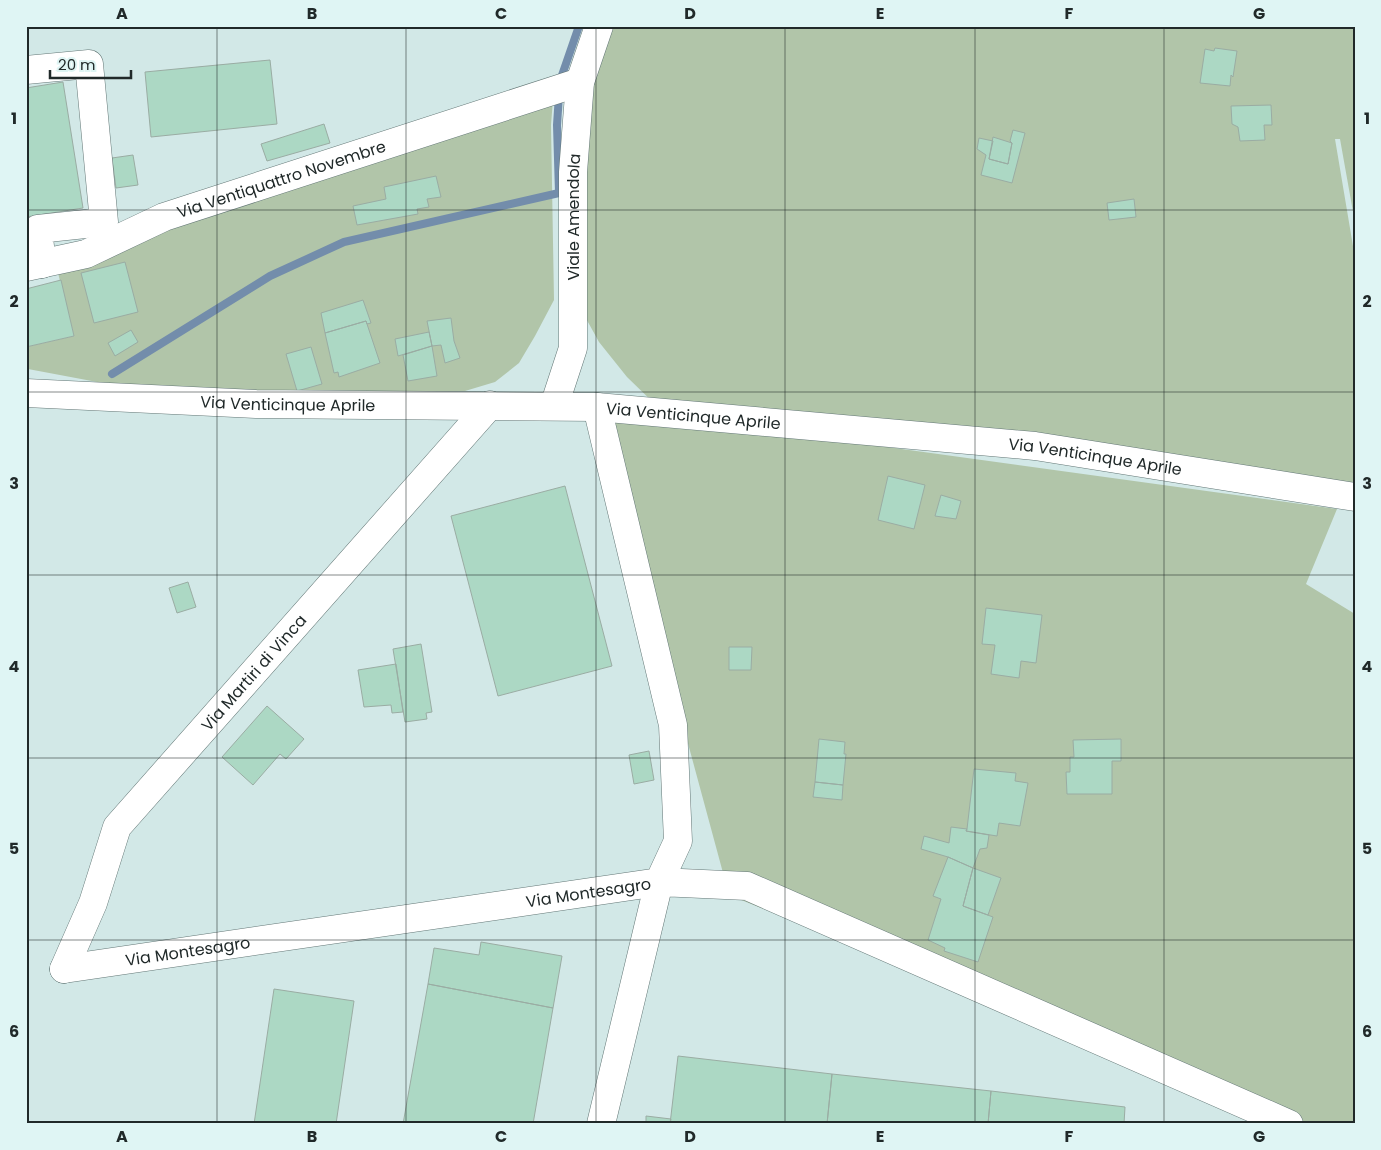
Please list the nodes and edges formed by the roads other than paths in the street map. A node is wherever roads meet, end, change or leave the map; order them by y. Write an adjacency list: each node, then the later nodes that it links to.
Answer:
1 (599, 26): 3 (street, Viale Amendola)
2 (26, 70): 4 (street)
3 (574, 84): 4 (street, Via Ventiquattro Novembre); 7 (street, Viale Amendola)
4 (34, 265)
5 (26, 393): 6 (street, Via Venticinque Aprile)
6 (490, 405): 7 (street, Via Venticinque Aprile); 11 (street, Via Martiri di Vinca)
7 (554, 406): 8 (street, Via Venticinque Aprile)
8 (597, 407): 9 (street, Via Venticinque Aprile); 10 (street, Via Montesagro)
9 (1355, 496)
10 (659, 882): 11 (street, Via Montesagro); 12 (street); 13 (street)
11 (64, 969)
12 (601, 1124)
13 (1289, 1124)

